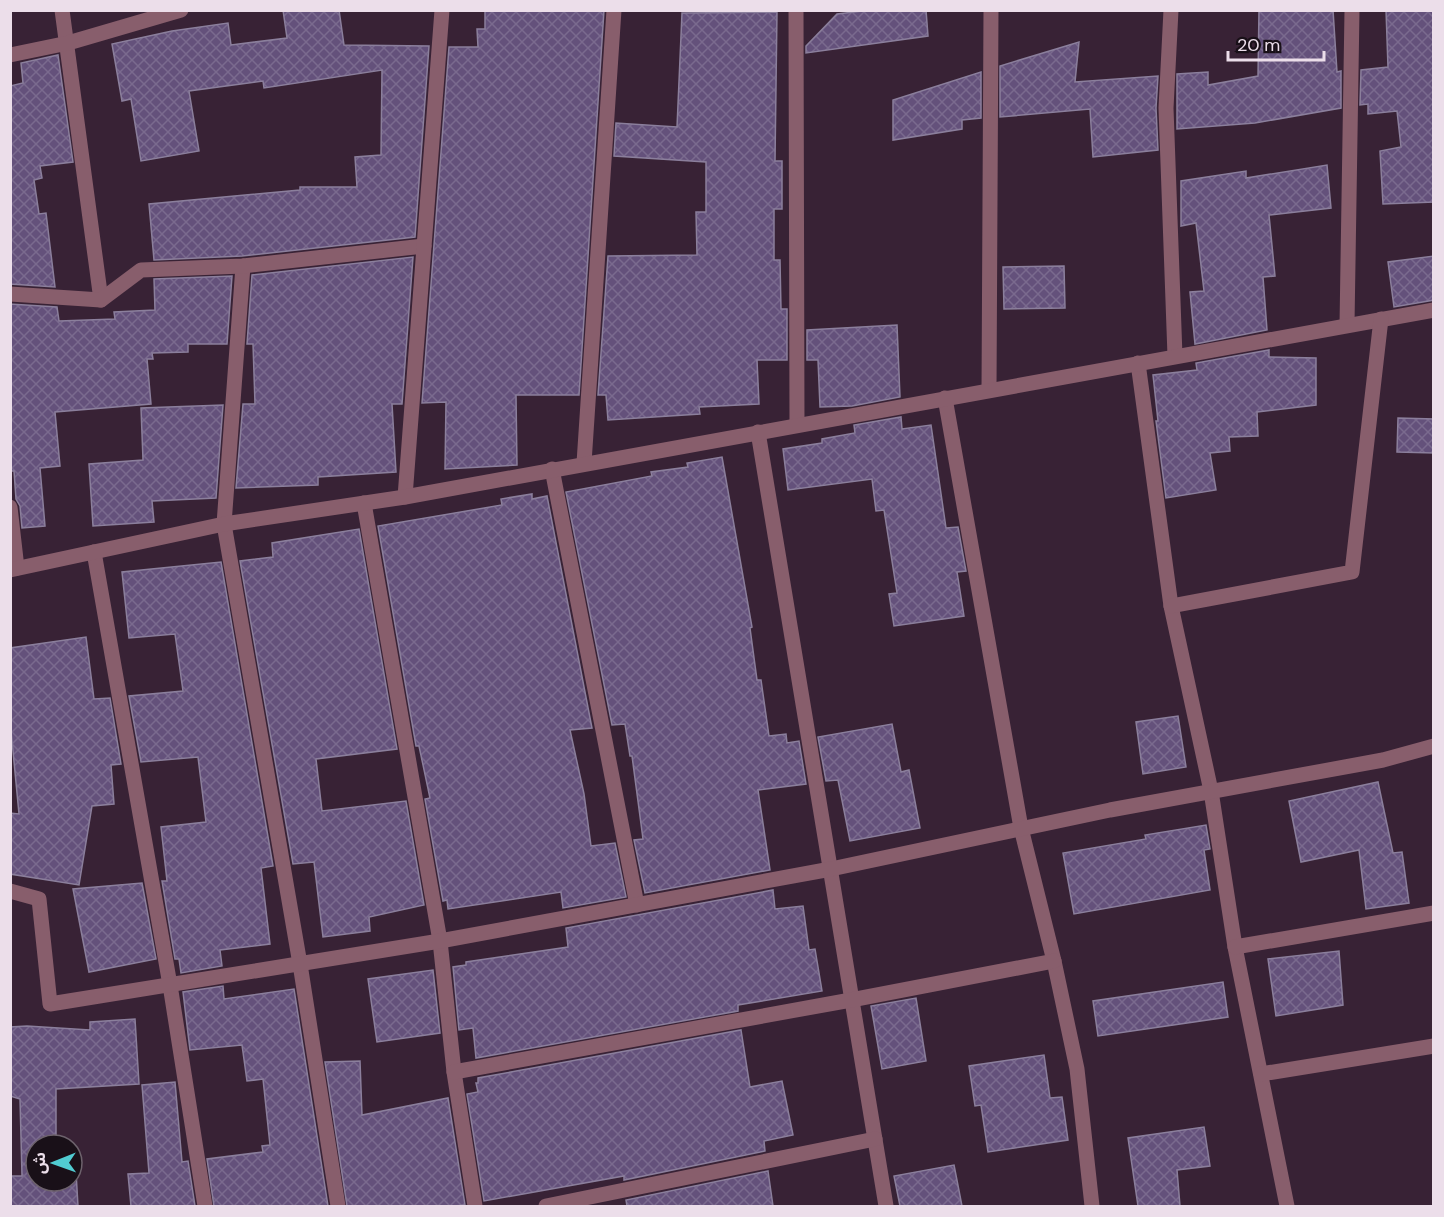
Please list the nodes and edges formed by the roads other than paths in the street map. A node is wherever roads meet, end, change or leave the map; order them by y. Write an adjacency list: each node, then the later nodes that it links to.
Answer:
1 (62, 10): 9 (street)
2 (181, 10): 9 (street)
3 (442, 10): 11 (street)
4 (614, 10): 24 (street)
5 (796, 10): 22 (street)
6 (991, 10): 20 (street)
7 (1172, 10): 18 (street)
8 (1352, 10): 17 (street)
9 (68, 43): 10 (street); 14 (street)
10 (10, 55)
11 (424, 246): 12 (street); 26 (street)
12 (243, 266): 14 (street); 29 (street)
13 (10, 294): 14 (street)
14 (101, 300)
15 (1434, 310): 16 (street)
16 (1381, 319): 17 (street); 32 (street)
17 (1347, 325): 18 (street)
18 (1175, 356): 19 (street)
19 (1138, 363): 20 (street); 32 (street)
20 (989, 390): 21 (street)
21 (945, 398): 22 (street); 35 (street)
22 (797, 424): 23 (street)
23 (759, 432): 24 (street); 36 (street)
24 (585, 463): 25 (street)
25 (552, 469): 26 (street); 38 (street)
26 (405, 497): 27 (street)
27 (364, 503): 29 (street); 40 (street)
28 (10, 507): 31 (street)
29 (224, 524): 30 (street); 43 (street)
30 (94, 552): 31 (street); 44 (street)
31 (14, 569)
32 (1171, 606): 34 (street)
33 (1434, 746): 34 (street)
34 (1211, 791): 35 (street); 41 (street)
35 (1021, 828): 36 (street); 42 (street)
36 (831, 869): 38 (street); 45 (street)
37 (10, 891): 44 (street)
38 (637, 904): 40 (street)
39 (1434, 913): 41 (street)
40 (440, 940): 43 (street); 47 (street)
41 (1235, 947): 48 (street)
42 (1054, 961): 45 (street); 55 (street)
43 (300, 964): 44 (street); 51 (street)
44 (170, 985): 50 (street)
45 (851, 1000): 47 (street); 49 (street)
46 (1434, 1046): 48 (street)
47 (454, 1072): 52 (street)
48 (1261, 1074): 56 (street)
49 (875, 1139): 53 (street); 54 (street)
50 (205, 1206)
51 (338, 1206)
52 (475, 1206)
53 (546, 1206)
54 (886, 1206)
55 (1092, 1206)
56 (1287, 1206)

